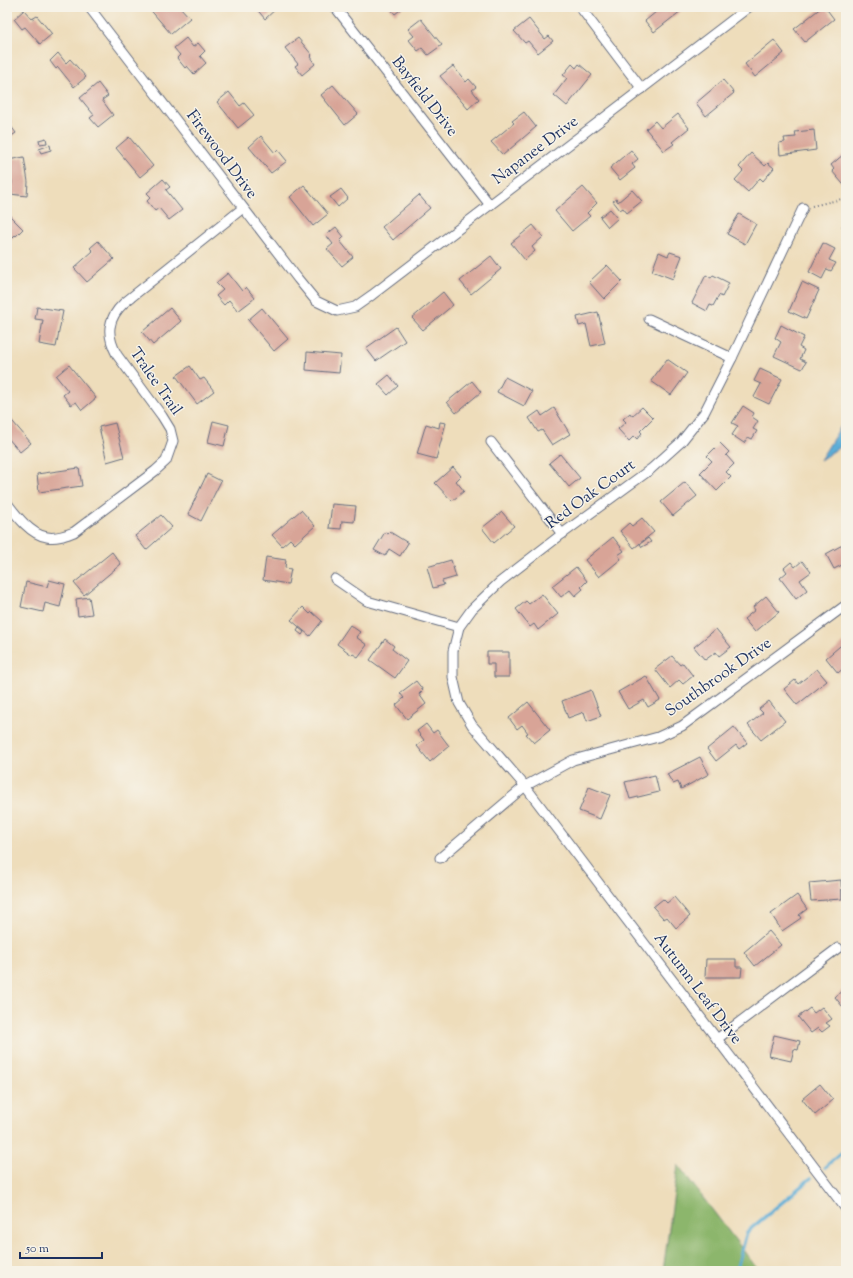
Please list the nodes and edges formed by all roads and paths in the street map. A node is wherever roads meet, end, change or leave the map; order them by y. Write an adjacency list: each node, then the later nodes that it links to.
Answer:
1 (88, 7): 8 (street, Firewood Drive)
2 (335, 7): 7 (street, Bayfield Drive)
3 (580, 7): 5 (street)
4 (749, 7): 5 (street, Napanee Drive)
5 (642, 89): 7 (street, Napanee Drive)
6 (846, 198): 9 (path)
7 (490, 205): 10 (street, Napanee Drive)
8 (243, 208): 10 (street, Firewood Drive); 14 (street, Tralee Trail)
9 (803, 208): 12 (street, Red Oak Court)
10 (337, 311)
11 (649, 319): 12 (street)
12 (732, 358): 15 (street, Red Oak Court)
13 (491, 442): 15 (street)
14 (7, 503)
15 (562, 534): 18 (street, Red Oak Court)
16 (335, 579): 18 (street)
17 (846, 605): 19 (street, Southbrook Drive)
18 (459, 627): 19 (street, Red Oak Court)
19 (525, 786): 20 (street, Southbrook Drive); 22 (street, Autumn Leaf Drive)
20 (440, 858)
21 (838, 948): 22 (street)
22 (717, 1039): 23 (street, Autumn Leaf Drive)
23 (846, 1209)

